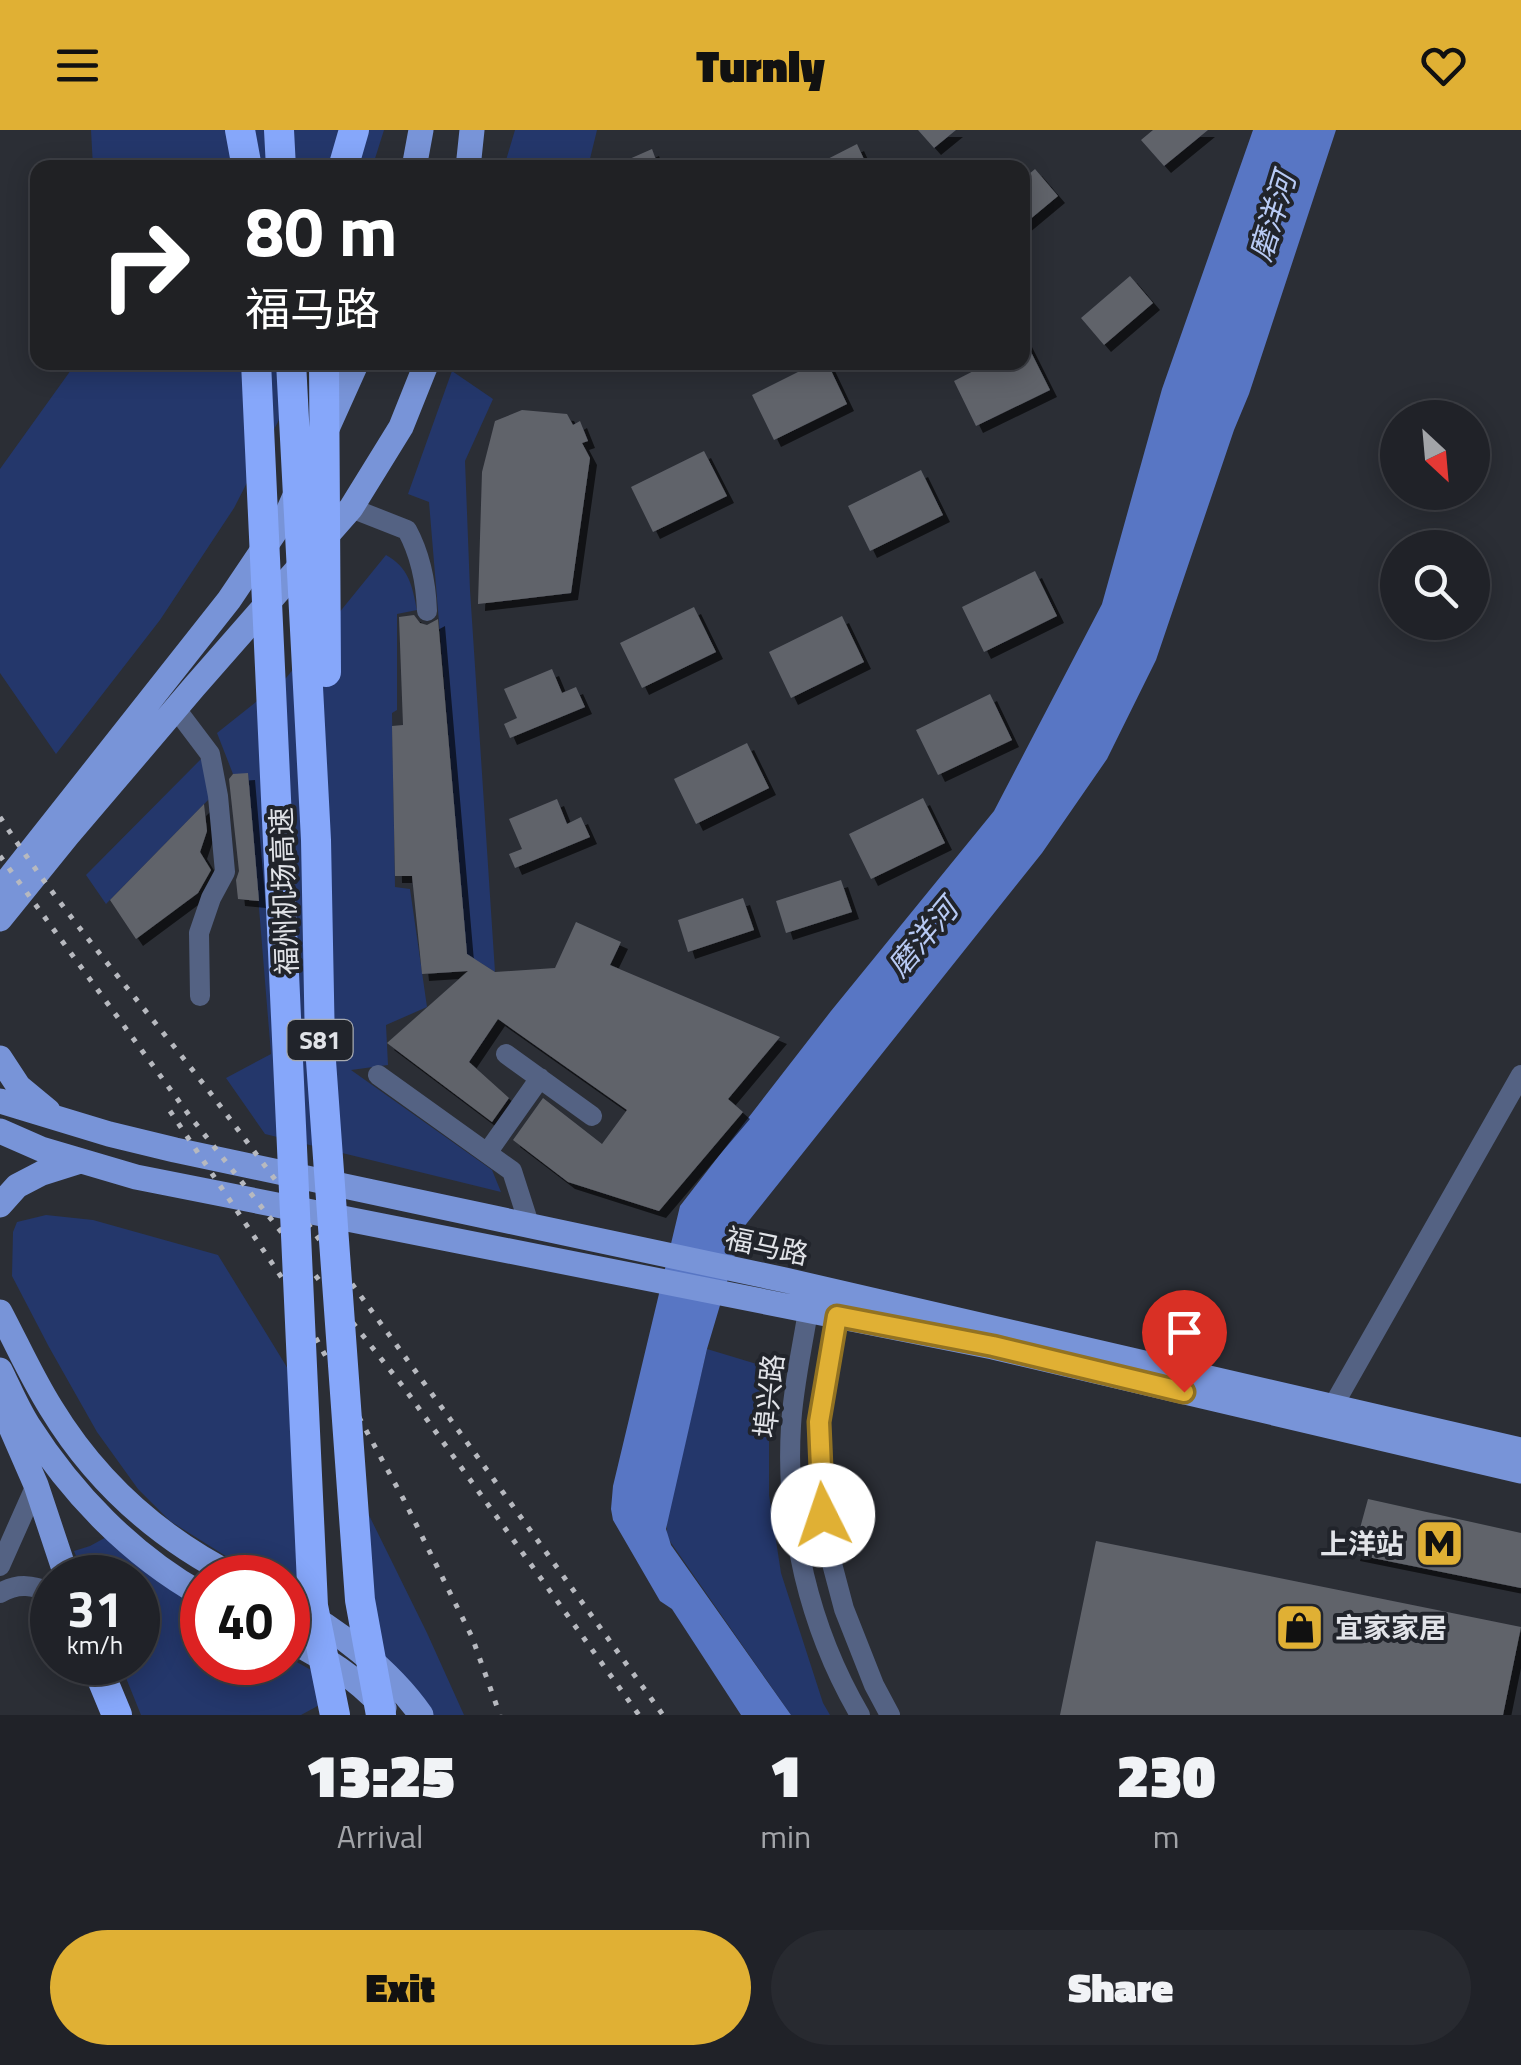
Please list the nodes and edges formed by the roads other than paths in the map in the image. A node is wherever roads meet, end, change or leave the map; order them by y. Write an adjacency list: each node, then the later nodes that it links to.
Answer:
1 (243, 130): 6 (highway)
2 (279, 130): 7 (highway)
3 (354, 130): 8 (highway)
4 (421, 130): 9 (main road)
5 (472, 130): 10 (main road)
6 (246, 160)
7 (280, 160)
8 (345, 160)
9 (415, 160)
10 (469, 160)
11 (256, 370): 57 (highway, 福州机场高速 / S81, bridge)
12 (291, 370): 19 (highway, 福州机场高速 / S81, bridge)
13 (324, 370): 19 (highway, bridge)
14 (353, 370): 20 (main road)
15 (424, 370): 16 (main road)
16 (351, 508): 17 (street); 18 (main road)
17 (427, 611)
18 (176, 709): 21 (main road); 22 (street)
19 (316, 840): 58 (highway, 福州机场高速 / S81, bridge)
20 (0, 890)
21 (0, 919)
22 (200, 996)
23 (506, 1054): 27 (street)
24 (0, 1058): 30 (main road)
25 (378, 1075): 32 (street)
26 (1521, 1075): 41 (street)
27 (540, 1078): 29 (street); 32 (street)
28 (0, 1101): 30 (main road, 福马路)
29 (592, 1116)
30 (60, 1120): 35 (main road, 福马路)
31 (0, 1131): 33 (main road, 福马路)
32 (487, 1153): 35 (street)
33 (80, 1160): 34 (main road); 36 (main road, 福马路)
34 (0, 1205)
35 (530, 1227): 41 (main road, 福马路)
36 (808, 1311): 38 (main road, 福马路); 61 (street, 埠兴路)
37 (0, 1312): 46 (main road)
38 (837, 1316): 43 (main road, 福马路); 62 (street, 埠兴路)
39 (0, 1370): 48 (main road)
40 (0, 1402): 44 (main road)
41 (1332, 1406): 42 (main road, 福马路)
42 (1521, 1450)
43 (1521, 1471)
44 (36, 1485): 45 (main road); 47 (street)
45 (59, 1555)
46 (197, 1555)
47 (0, 1566)
48 (180, 1581)
49 (30, 1585): 50 (street)
50 (0, 1592)
51 (310, 1617): 60 (main road)
52 (310, 1652): 59 (main road)
53 (101, 1685): 55 (main road)
54 (104, 1685): 56 (highway)
55 (109, 1715)
56 (118, 1715)
57 (336, 1715)
58 (380, 1715)
59 (391, 1715)
60 (422, 1715)
61 (860, 1715)
62 (890, 1715)

